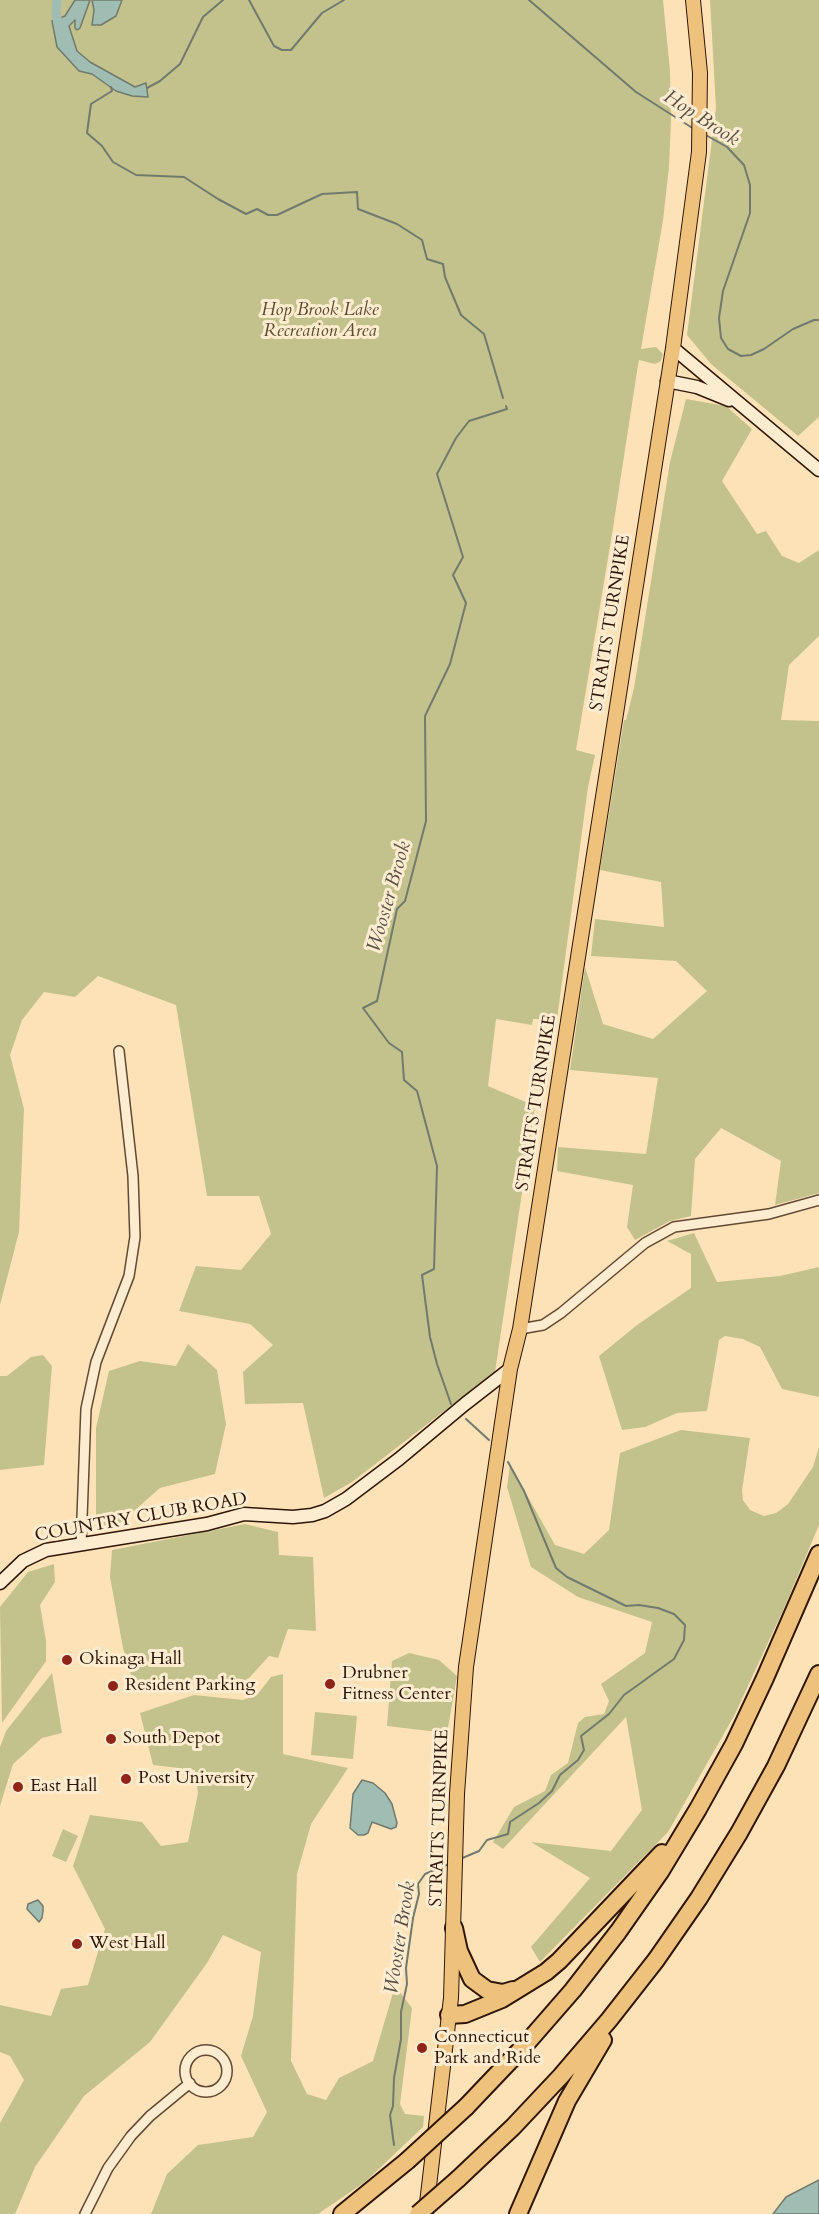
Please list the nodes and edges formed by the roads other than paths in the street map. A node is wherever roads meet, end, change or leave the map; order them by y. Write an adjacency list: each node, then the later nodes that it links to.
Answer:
1 (693, 0): 2 (main road, STRAITS TURNPIKE)
2 (673, 348): 3 (main road, STRAITS TURNPIKE); 4 (street)
3 (668, 381): 4 (street); 8 (main road, STRAITS TURNPIKE)
4 (738, 404): 5 (street)
5 (819, 470)
6 (119, 1052): 10 (street)
7 (819, 1200): 8 (street)
8 (520, 1329): 9 (main road, STRAITS TURNPIKE)
9 (510, 1369): 10 (street, COUNTRY CLUB ROAD); 15 (main road, STRAITS TURNPIKE)
10 (81, 1545): 12 (street, COUNTRY CLUB ROAD)
11 (819, 1554): 14 (highway)
12 (0, 1583)
13 (819, 1674): 16 (highway)
14 (717, 1777): 17 (highway); 21 (highway, bridge)
15 (454, 1928): 17 (highway); 18 (main road, STRAITS TURNPIKE)
16 (678, 1929): 22 (highway, bridge); 24 (highway)
17 (533, 1982): 18 (highway)
18 (449, 2015): 23 (main road, STRAITS TURNPIKE)
19 (190, 2083): 19 (street); 20 (street)
20 (85, 2214)
21 (342, 2214)
22 (418, 2214)
23 (425, 2214)
24 (518, 2214)

